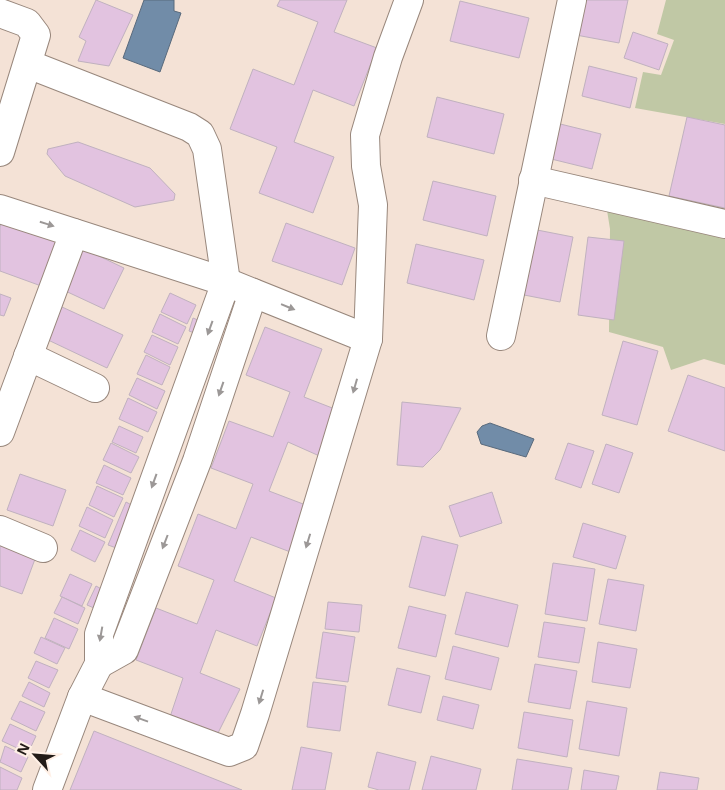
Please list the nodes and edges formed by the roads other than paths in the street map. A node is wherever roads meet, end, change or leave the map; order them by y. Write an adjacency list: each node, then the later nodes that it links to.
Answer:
1 (408, 0): 13 (street)
2 (572, 0): 6 (street)
3 (0, 13): 4 (street)
4 (28, 64): 5 (street); 10 (street)
5 (0, 152)
6 (534, 180): 8 (street); 12 (street)
7 (0, 210): 9 (street, one-way to 9)
8 (725, 224)
9 (74, 232): 10 (street); 14 (street)
10 (226, 282): 11 (street); 19 (street, one-way to 19)
11 (253, 293): 13 (street, one-way to 13); 19 (street, one-way to 19)
12 (501, 336)
13 (368, 339): 20 (street, one-way to 20)
14 (28, 356): 15 (street); 16 (street)
15 (96, 388)
16 (0, 432)
17 (0, 530): 18 (street)
18 (44, 548)
19 (99, 664): 20 (street)
20 (82, 696): 21 (street)
21 (46, 790)

